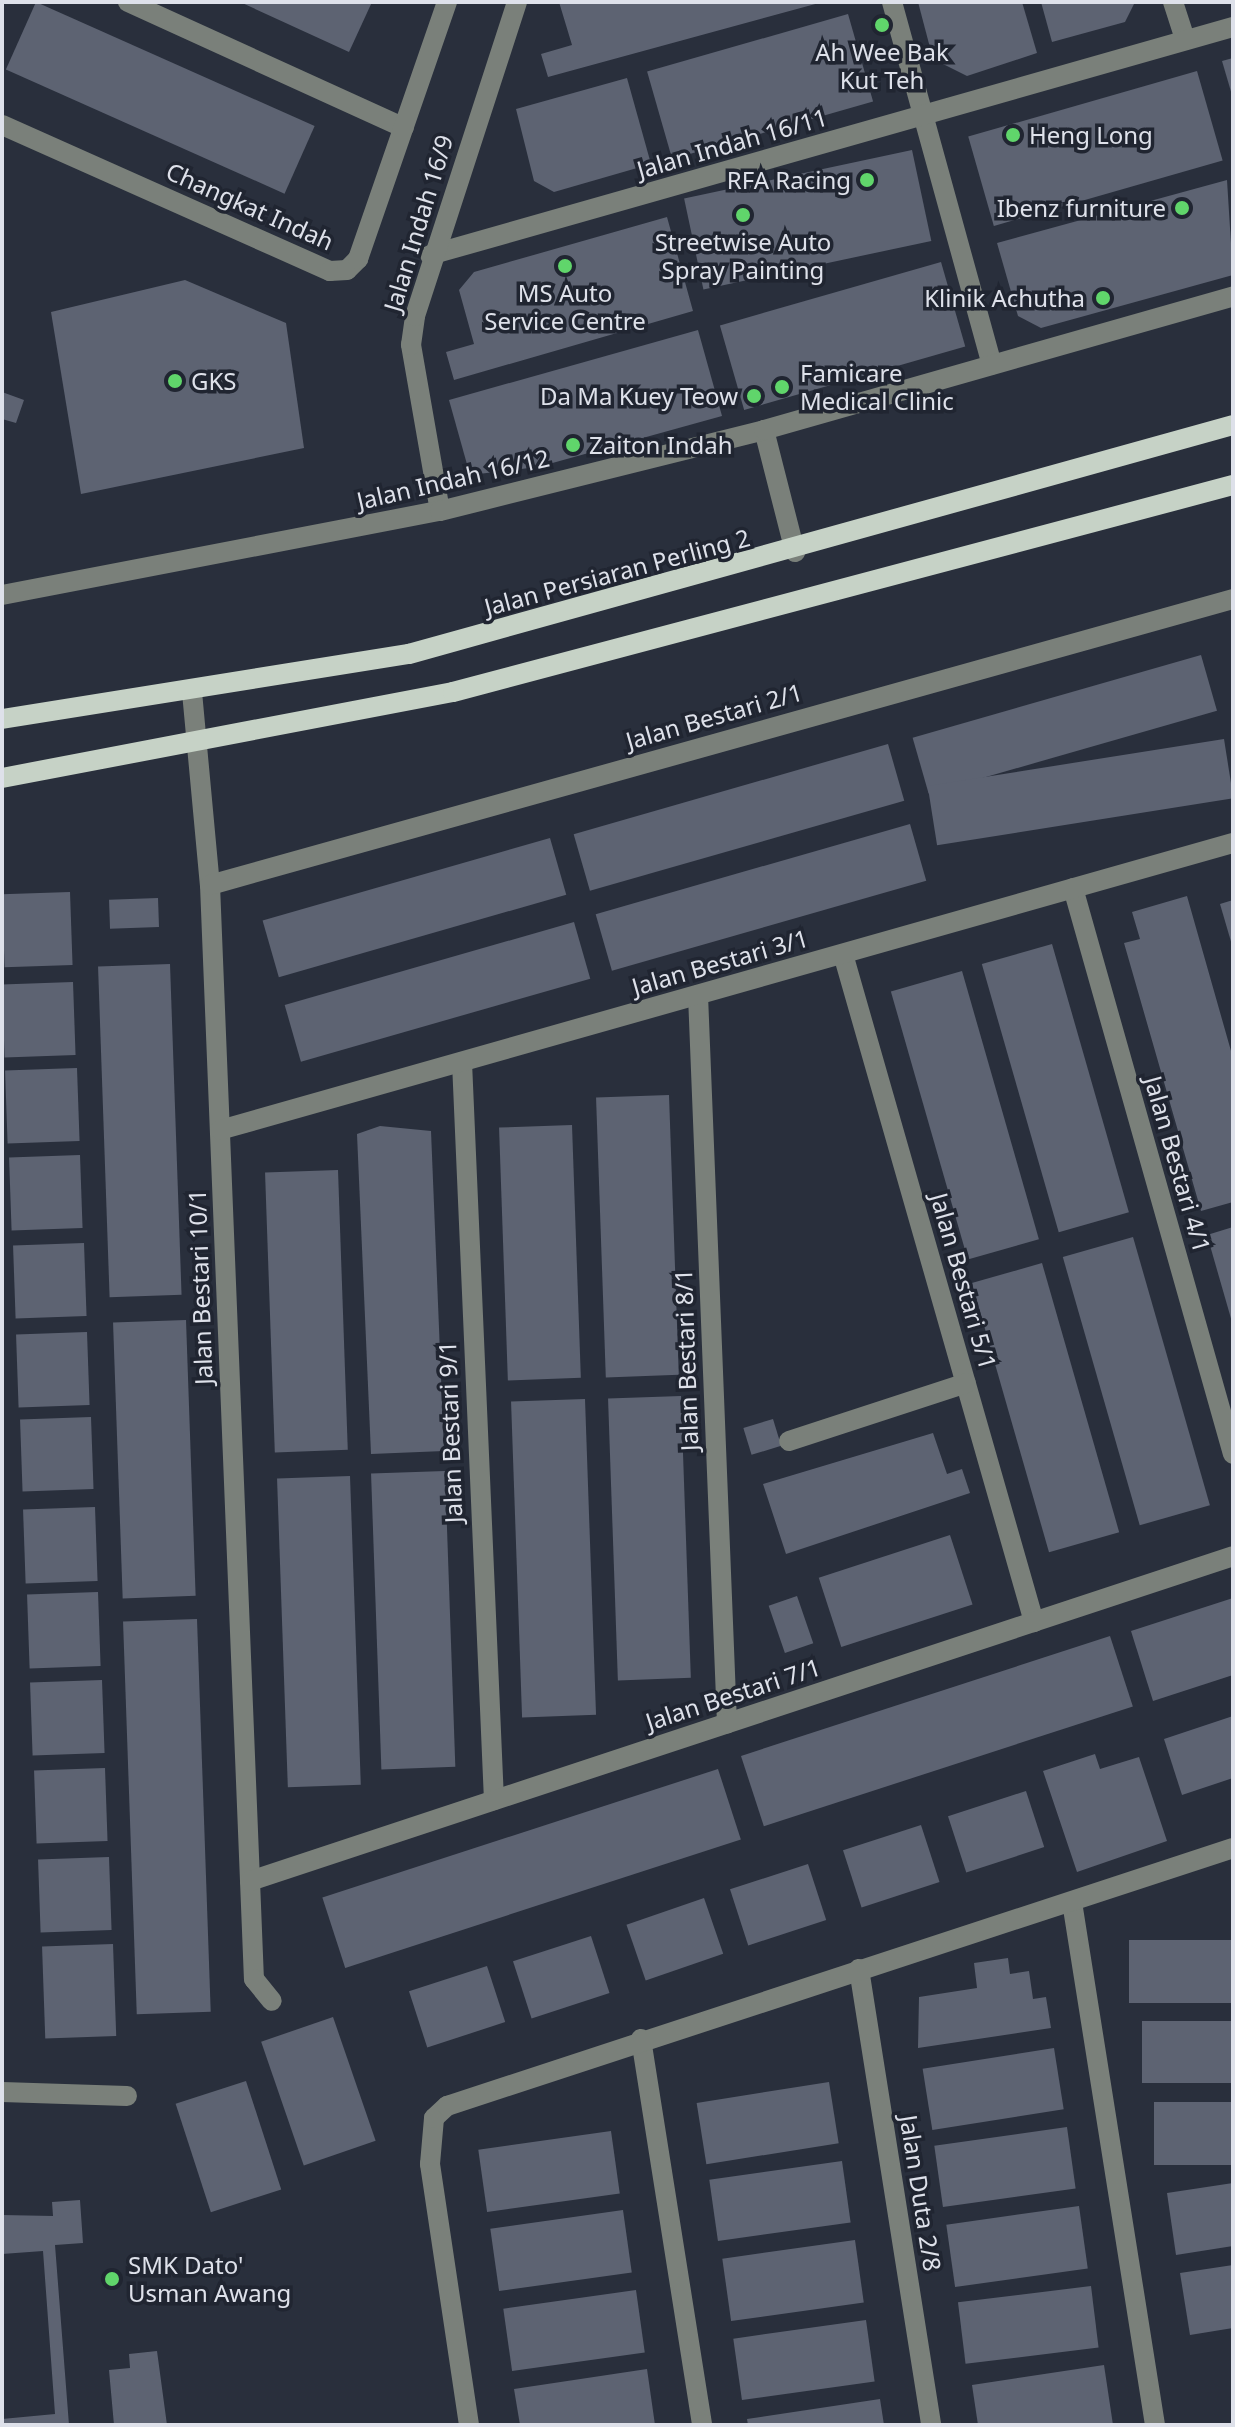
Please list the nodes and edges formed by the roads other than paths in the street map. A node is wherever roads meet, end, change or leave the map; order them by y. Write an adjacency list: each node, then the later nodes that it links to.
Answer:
1 (128, 2): 10 (street)
2 (447, 2): 10 (street, Changkat Indah)
3 (517, 2): 11 (street, Jalan Indah 16/9)
4 (892, 2): 8 (street)
5 (1173, 2): 7 (street)
6 (1233, 27): 7 (street, Jalan Indah 16/11)
7 (1185, 40): 8 (street, Jalan Indah 16/11)
8 (924, 114): 11 (street, Jalan Indah 16/11); 13 (street)
9 (2, 125): 10 (street, Changkat Indah)
10 (404, 128)
11 (430, 255): 17 (street, Jalan Indah 16/9)
12 (1233, 296): 13 (street, Jalan Indah 16/12)
13 (992, 364): 15 (street, Jalan Indah 16/12)
14 (1233, 425): 18 (main road, Jalan Persiaran Perling 2)
15 (764, 430): 17 (street, Jalan Indah 16/12); 18 (street)
16 (1233, 485): 23 (main road)
17 (440, 511): 19 (street, Jalan Indah 16/12)
18 (795, 552): 21 (main road, Jalan Persiaran Perling 2)
19 (2, 595)
20 (1233, 599): 26 (street, Jalan Bestari 2/1)
21 (192, 692): 22 (main road, Jalan Persiaran Perling 2); 23 (street, Jalan Bestari 10/1)
22 (2, 719)
23 (196, 739): 24 (main road); 26 (street, Jalan Bestari 10/1)
24 (2, 778)
25 (1233, 843): 27 (street, Jalan Bestari 3/1)
26 (210, 885): 31 (street, Jalan Bestari 10/1)
27 (1073, 888): 28 (street, Jalan Bestari 3/1); 34 (street, Jalan Bestari 4/1)
28 (843, 954): 29 (street, Jalan Bestari 3/1); 32 (street, Jalan Bestari 5/1)
29 (698, 995): 30 (street, Jalan Bestari 3/1); 37 (street, Jalan Bestari 8/1)
30 (462, 1062): 31 (street, Jalan Bestari 3/1); 38 (street, Jalan Bestari 9/1)
31 (220, 1130): 40 (street, Jalan Bestari 10/1)
32 (966, 1383): 33 (street); 36 (street, Jalan Bestari 5/1)
33 (789, 1441)
34 (1233, 1454)
35 (1233, 1556): 36 (street, Jalan Bestari 7/1)
36 (1034, 1622): 37 (street, Jalan Bestari 7/1)
37 (727, 1723): 38 (street, Jalan Bestari 7/1)
38 (494, 1800): 40 (street, Jalan Bestari 7/1)
39 (1233, 1848): 41 (street)
40 (250, 1881): 43 (street, Jalan Bestari 10/1)
41 (1072, 1902): 42 (street); 50 (street)
42 (859, 1969): 44 (street); 49 (street, Jalan Duta 2/8)
43 (272, 2001)
44 (641, 2039): 47 (street); 48 (street)
45 (2, 2092): 46 (street)
46 (127, 2096)
47 (469, 2425)
48 (702, 2425)
49 (931, 2425)
50 (1155, 2425)

